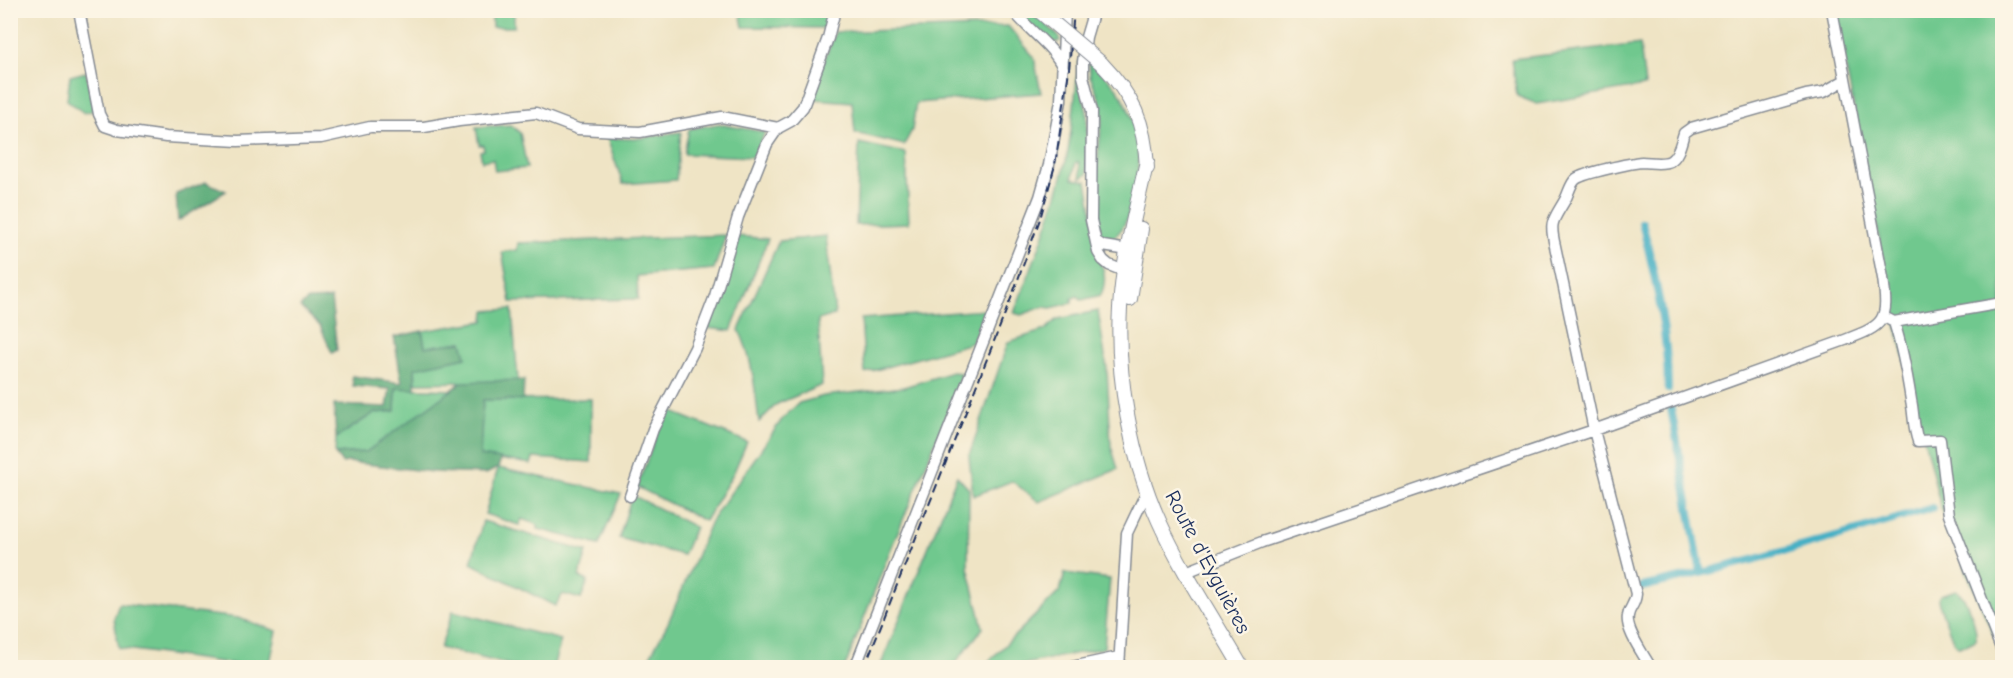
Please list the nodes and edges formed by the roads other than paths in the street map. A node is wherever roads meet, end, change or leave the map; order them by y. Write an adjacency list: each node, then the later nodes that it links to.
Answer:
1 (79, 10): 10 (street)
2 (836, 10): 10 (street)
3 (1013, 10): 8 (street)
4 (1038, 10): 12 (main road, Route d'Eyguières, bridge)
5 (1094, 10): 11 (street)
6 (1832, 10): 9 (street)
7 (1065, 11): 8 (street)
8 (1063, 68): 23 (street)
9 (1845, 80): 14 (street); 17 (street)
10 (777, 128): 19 (street)
11 (1097, 242): 12 (street); 12 (street)
12 (1129, 258): 16 (main road, Route d'Eyguières); 16 (main road, Route d'Eyguières)
13 (2002, 303): 15 (street)
14 (1883, 317): 15 (street); 17 (street)
15 (1894, 322): 21 (street)
16 (1126, 404): 18 (main road, Route d'Eyguières)
17 (1594, 430): 20 (street); 26 (street)
18 (1147, 491): 20 (main road, Route d'Eyguières); 22 (street)
19 (630, 496)
20 (1186, 572): 25 (main road, Route d'Eyguières)
21 (2002, 651)
22 (1119, 662): 24 (street)
23 (855, 668)
24 (1067, 668)
25 (1242, 668)
26 (1651, 668)

